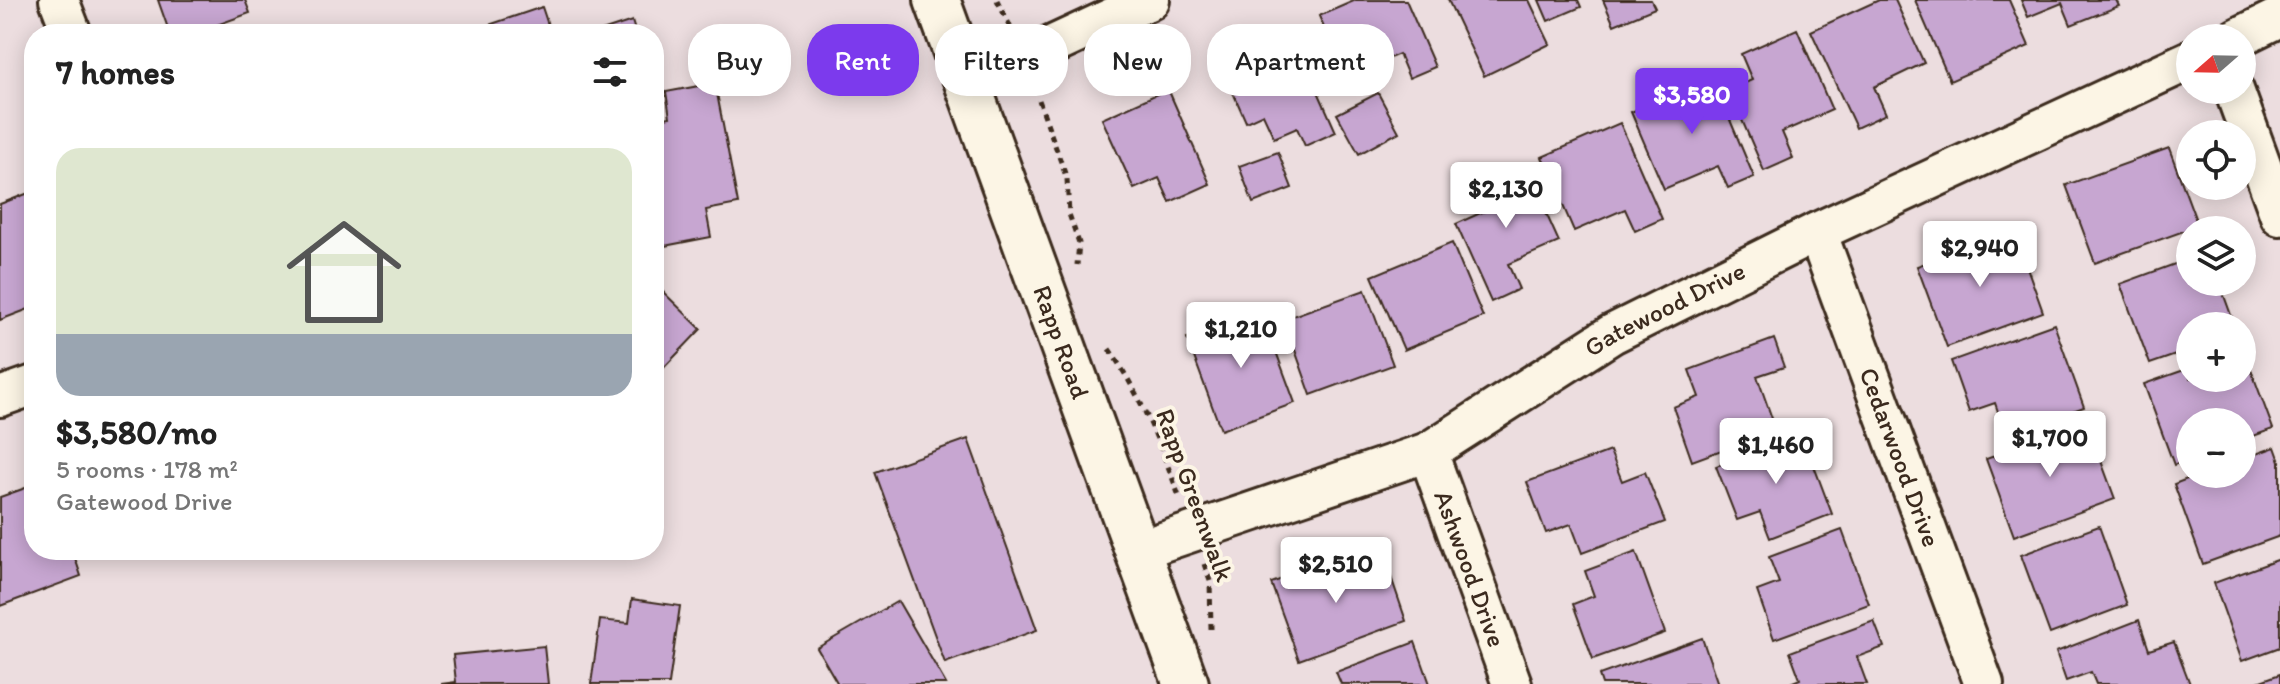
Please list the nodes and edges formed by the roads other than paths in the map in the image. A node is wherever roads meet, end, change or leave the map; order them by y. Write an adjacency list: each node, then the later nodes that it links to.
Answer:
1 (59, 0): 5 (street)
2 (937, 0): 6 (street, Rapp Road)
3 (1150, 0): 8 (street)
4 (2280, 17): 7 (street)
5 (68, 24)
6 (946, 24)
7 (2256, 29)
8 (1068, 38)
9 (2176, 66): 13 (street, Gatewood Drive)
10 (973, 96): 17 (street, Rapp Road)
11 (2239, 104): 12 (street)
12 (2280, 216)
13 (1817, 232): 16 (street, Gatewood Drive); 20 (street, Cedarwood Drive)
14 (24, 389): 15 (street)
15 (0, 397)
16 (1428, 452): 17 (street, Gatewood Drive); 19 (street, Ashwood Drive)
17 (1139, 550): 18 (street, Rapp Road)
18 (1186, 684)
19 (1512, 684)
20 (1984, 684)

